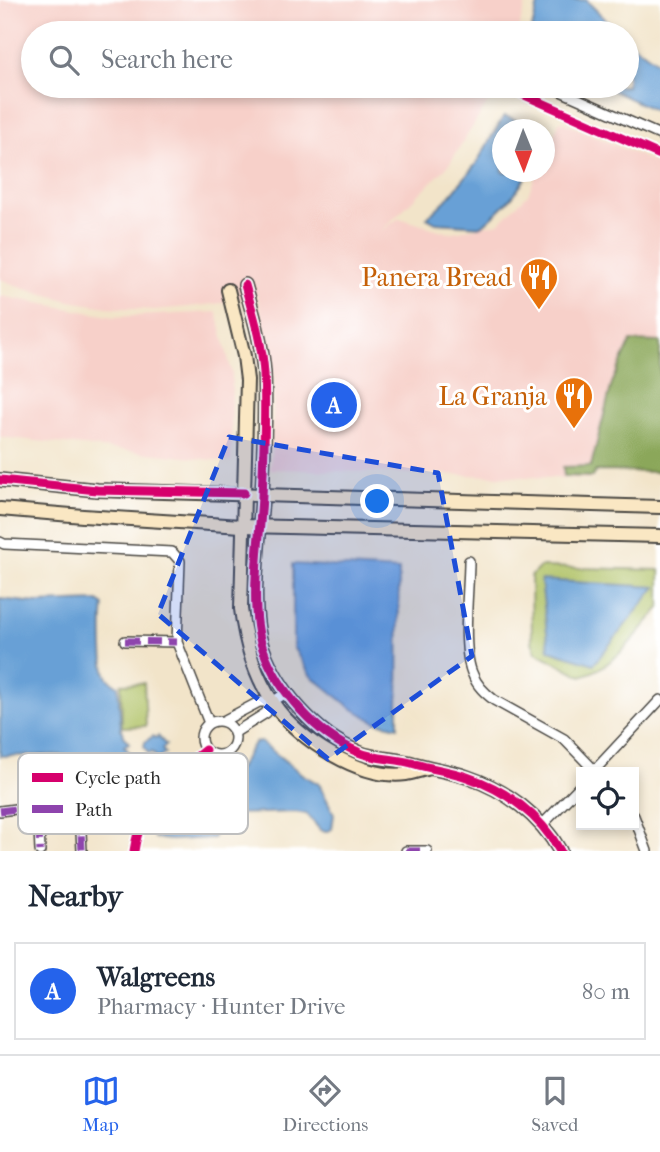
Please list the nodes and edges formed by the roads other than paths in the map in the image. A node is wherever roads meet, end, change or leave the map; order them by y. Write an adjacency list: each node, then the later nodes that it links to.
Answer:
1 (531, 98): 4 (street)
2 (576, 98): 3 (street)
3 (660, 135)
4 (660, 155)
5 (246, 285): 9 (street)
6 (228, 290): 8 (street)
7 (0, 480): 8 (street)
8 (244, 493): 9 (street); 12 (street)
9 (262, 494): 10 (street); 13 (street)
10 (660, 507)
11 (0, 509): 12 (street)
12 (242, 526): 13 (street); 21 (street)
13 (261, 526): 14 (street); 19 (street)
14 (660, 536)
15 (0, 542): 18 (street)
16 (470, 561): 29 (street)
17 (125, 641): 18 (street)
18 (177, 642): 23 (street)
19 (286, 693): 21 (street); 31 (street)
20 (660, 700): 30 (street)
21 (272, 702): 22 (street); 24 (street); 31 (street)
22 (223, 721): 23 (street); 24 (street)
23 (209, 723): 25 (street)
24 (234, 733): 28 (street)
25 (205, 750): 26 (street); 27 (street)
26 (201, 753)
27 (212, 753)
28 (223, 753)
29 (590, 767)
30 (599, 767)
31 (427, 769): 35 (street)
32 (576, 790): 35 (street)
33 (18, 809): 34 (street)
34 (0, 811)
35 (542, 825): 41 (street)
36 (639, 829): 42 (street)
37 (138, 834): 38 (street)
38 (134, 851)
39 (406, 851): 40 (street)
40 (427, 851)
41 (560, 851)
42 (647, 851)

